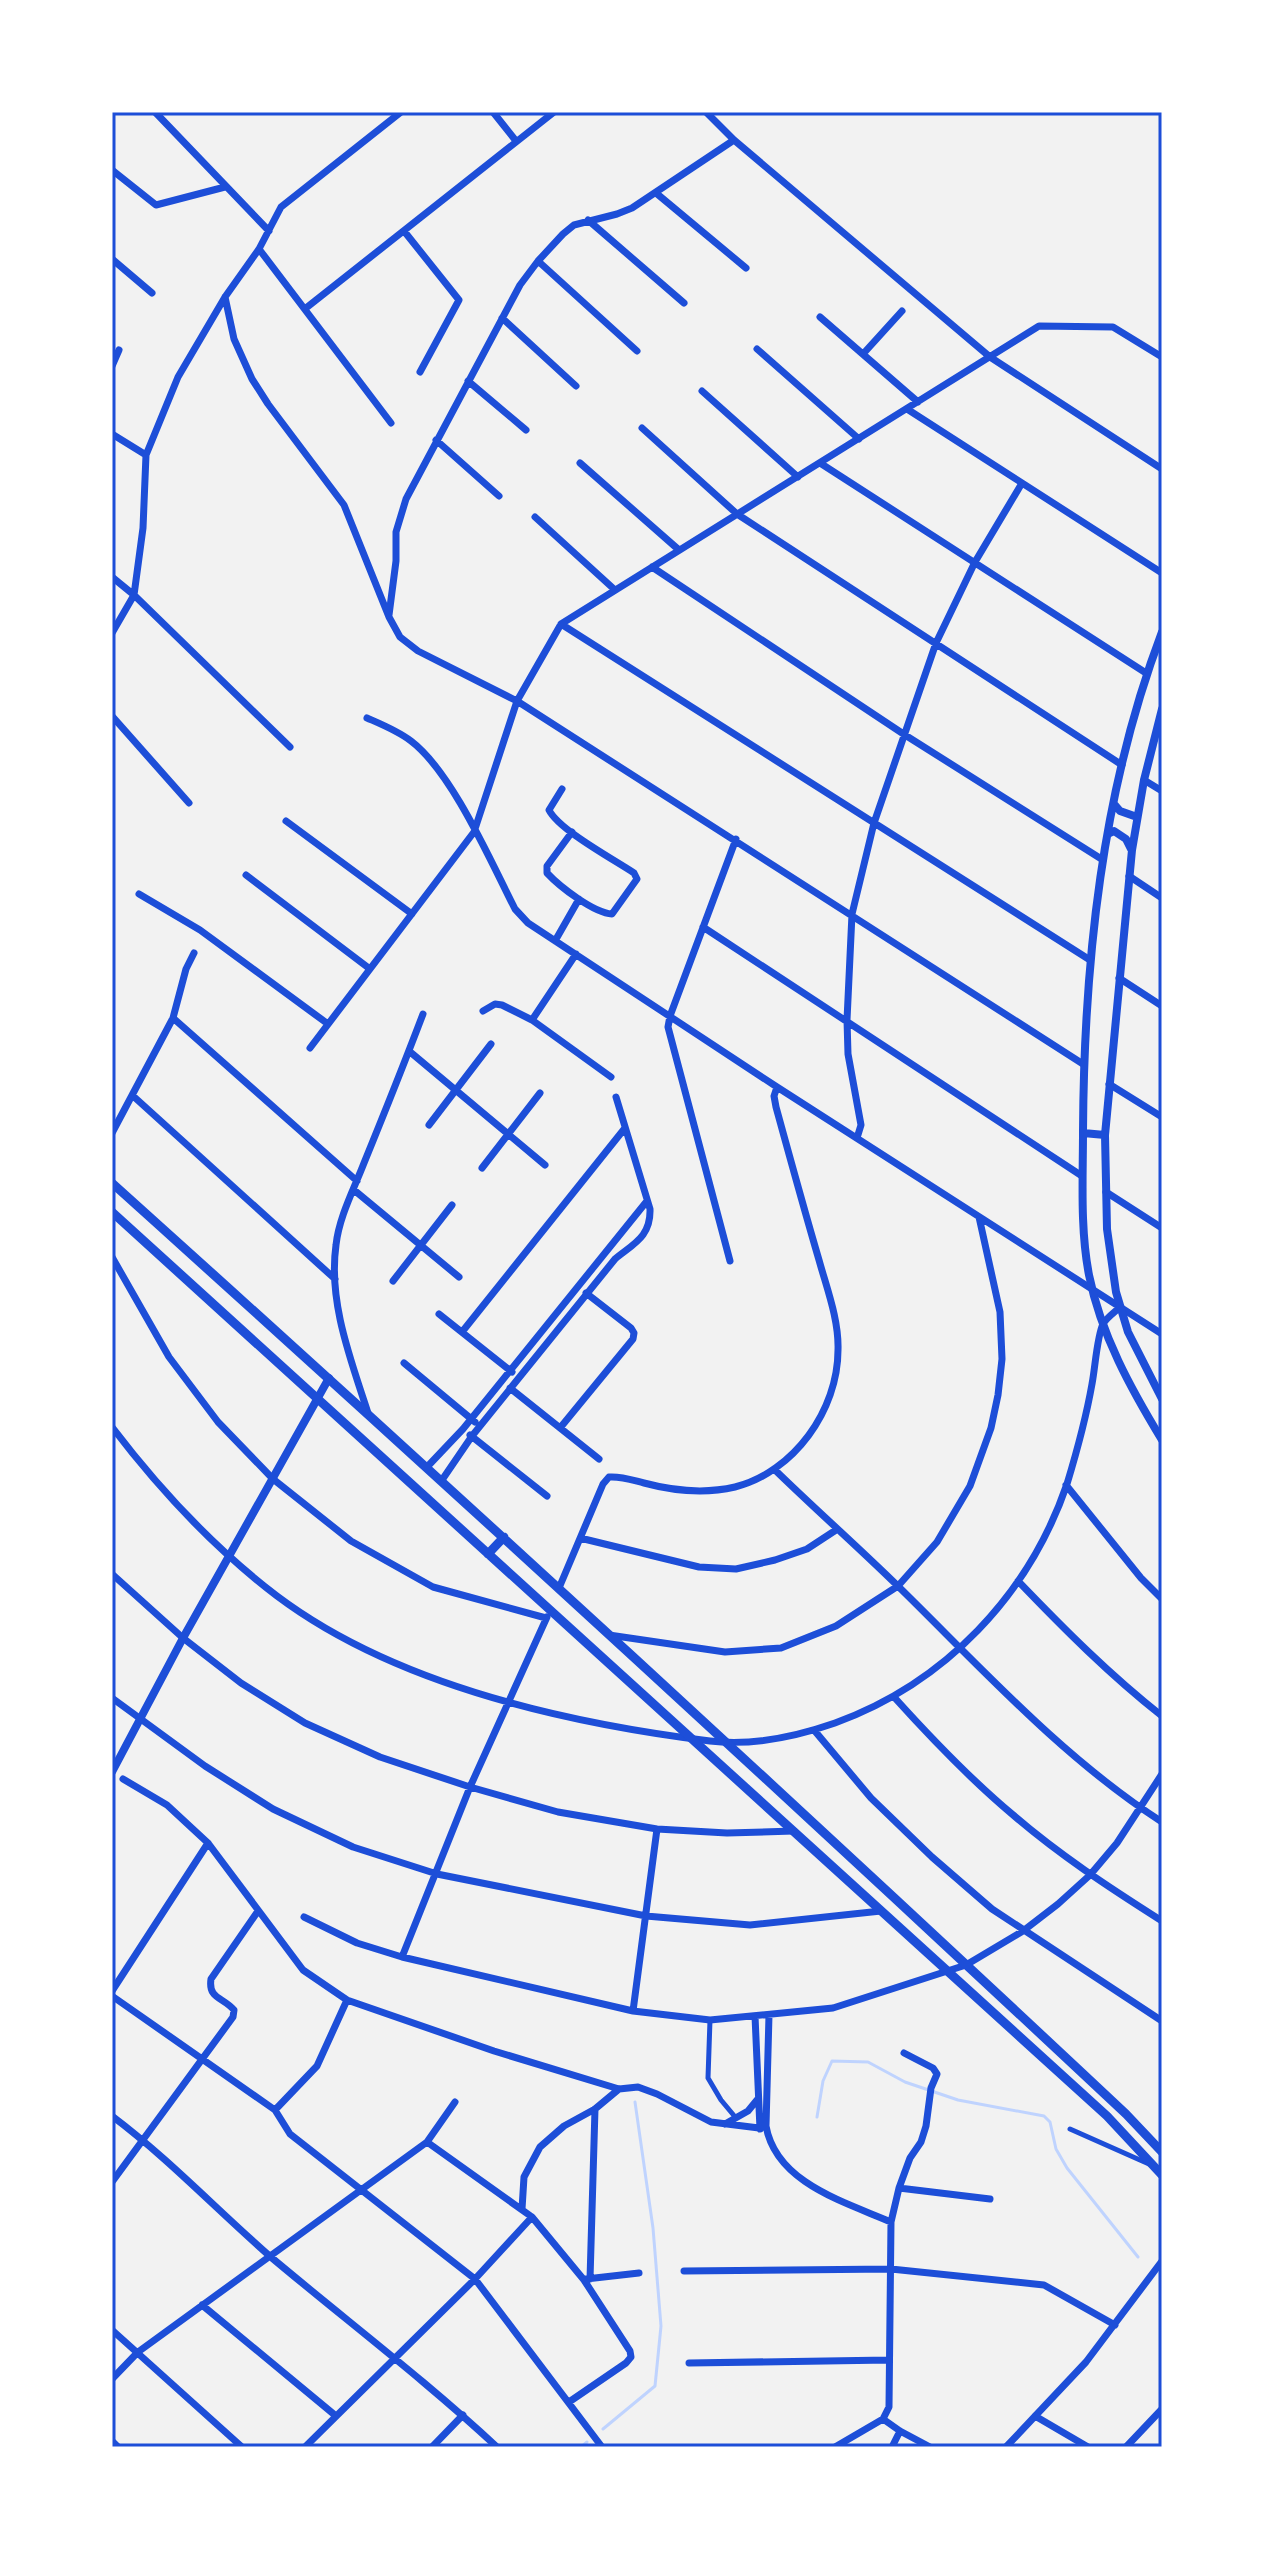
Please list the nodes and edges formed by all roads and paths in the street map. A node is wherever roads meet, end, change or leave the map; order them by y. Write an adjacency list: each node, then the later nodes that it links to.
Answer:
1 (155, 112): 9 (street)
2 (401, 112): 12 (street)
3 (493, 112): 7 (street)
4 (554, 112): 7 (street)
5 (706, 112): 6 (street)
6 (734, 140): 10 (street); 29 (street)
7 (516, 141): 13 (street)
8 (112, 170): 9 (street)
9 (225, 187): 12 (street)
10 (656, 193): 11 (street); 17 (street)
11 (588, 220): 16 (street); 20 (street)
12 (269, 231): 14 (street)
13 (404, 231): 21 (street); 32 (street)
14 (259, 249): 19 (street); 21 (street)
15 (112, 259): 18 (street)
16 (538, 261): 24 (street); 27 (street)
17 (746, 268)
18 (152, 293)
19 (225, 297): 44 (street); 60 (street)
20 (684, 303)
21 (306, 308): 38 (street)
22 (902, 311): 28 (street)
23 (820, 317): 28 (street)
24 (502, 318): 33 (street); 34 (street)
25 (757, 349): 42 (street)
26 (119, 350): 31 (street)
27 (637, 351)
28 (863, 354): 36 (street)
29 (990, 357): 30 (street); 36 (street); 47 (street)
30 (1162, 357)
31 (112, 366)
32 (420, 372)
33 (468, 381): 40 (street); 43 (street)
34 (576, 386)
35 (702, 391): 48 (street)
36 (918, 402): 37 (street)
37 (907, 409): 42 (street); 49 (street)
38 (391, 423)
39 (642, 428): 51 (street)
40 (526, 430)
41 (112, 434): 44 (street)
42 (859, 439): 46 (street)
43 (436, 440): 50 (street); 60 (street)
44 (146, 455): 59 (street)
45 (580, 463): 53 (street)
46 (820, 463): 48 (street); 54 (street)
47 (1162, 469)
48 (798, 477): 51 (street)
49 (1022, 483): 54 (street); 56 (street)
50 (499, 496)
51 (737, 514): 53 (street); 64 (street)
52 (535, 517): 58 (street)
53 (679, 550): 55 (street)
54 (975, 562): 64 (street); 65 (street)
55 (652, 567): 58 (street); 70 (street)
56 (1162, 573)
57 (112, 577): 59 (street)
58 (615, 590): 61 (street)
59 (134, 595): 63 (street); 71 (street)
60 (389, 617): 66 (street)
61 (561, 624): 66 (street); 80 (street)
62 (1162, 632): 65 (street)
63 (112, 633)
64 (936, 643): 70 (street); 72 (street)
65 (1146, 673): 72 (street)
66 (517, 701): 81 (street); 84 (street)
67 (1162, 709): 73 (street)
68 (112, 716): 76 (street)
69 (367, 718): 81 (street)
70 (905, 735): 80 (street); 86 (street)
71 (290, 747)
72 (1122, 765): 77 (street)
73 (1144, 780): 75 (street); 78 (street)
74 (562, 789): 82 (street)
75 (1162, 791)
76 (189, 803)
77 (1114, 804): 78 (street); 83 (street)
78 (1137, 817): 85 (street)
79 (286, 821): 92 (street)
80 (874, 823): 93 (street); 98 (street)
81 (474, 832): 92 (street); 95 (street)
82 (572, 832): 91 (street); 91 (street)
83 (1108, 834): 85 (street); 86 (street)
84 (736, 839): 93 (street); 94 (street)
85 (1132, 850): 88 (street)
86 (1103, 860): 98 (street)
87 (246, 875): 99 (street)
88 (1129, 876): 90 (street); 100 (street)
89 (139, 894): 108 (street)
90 (1162, 898)
91 (579, 899): 95 (street)
92 (412, 914): 99 (street)
93 (852, 914): 107 (street); 112 (street)
94 (703, 927): 104 (street); 107 (street)
95 (555, 941): 97 (street)
96 (194, 953): 105 (street)
97 (576, 954): 104 (street); 106 (street)
98 (1090, 960): 112 (street)
99 (370, 969): 108 (street)
100 (1119, 978): 101 (street); 114 (street)
101 (1162, 1006)
102 (483, 1011): 106 (street)
103 (423, 1014): 111 (street)
104 (670, 1016): 115 (street); 141 (street)
105 (173, 1018): 118 (street); 132 (street)
106 (532, 1020): 113 (street)
107 (847, 1020): 127 (street); 130 (street)
108 (328, 1024): 110 (street)
109 (491, 1044): 116 (street)
110 (310, 1048)
111 (409, 1051): 116 (street); 132 (street)
112 (1083, 1064): 124 (street)
113 (611, 1077)
114 (1109, 1084): 120 (street); 126 (street)
115 (777, 1087): 127 (street); 171 (street)
116 (456, 1090): 121 (street); 125 (street)
117 (540, 1093): 125 (street)
118 (132, 1095): 123 (street); 143 (street)
119 (616, 1097): 122 (street)
120 (1162, 1117)
121 (429, 1125)
122 (625, 1128): 134 (street); 151 (street)
123 (112, 1133)
124 (1083, 1133): 126 (street); 130 (street)
125 (508, 1134): 128 (street); 129 (street)
126 (1105, 1135): 133 (street)
127 (857, 1138): 137 (street)
128 (545, 1165)
129 (482, 1168)
130 (1082, 1176): 146 (street)
131 (112, 1183): 155 (main road)
132 (356, 1185): 139 (street); 143 (street)
133 (1106, 1192): 138 (street); 148 (street)
134 (647, 1201): 145 (street); 147 (street)
135 (452, 1205): 139 (street)
136 (112, 1212): 160 (main road)
137 (979, 1217): 146 (street); 183 (street)
138 (1162, 1228)
139 (421, 1245): 142 (street); 144 (street)
140 (112, 1257): 173 (street)
141 (730, 1261)
142 (459, 1277)
143 (335, 1279): 161 (street)
144 (393, 1281)
145 (578, 1286): 147 (street); 154 (street)
146 (1093, 1291): 148 (street); 150 (street)
147 (588, 1294): 156 (street); 165 (street)
148 (1120, 1307): 150 (street); 152 (street); 159 (street)
149 (439, 1314): 151 (street)
150 (1103, 1324): 168 (street); 174 (street)
151 (462, 1332): 154 (street)
152 (1162, 1334)
153 (404, 1363): 162 (street)
154 (510, 1370): 156 (street); 157 (street)
155 (329, 1378): 160 (street); 161 (main road)
156 (519, 1378): 158 (street)
157 (502, 1381): 158 (street); 162 (street)
158 (511, 1389): 163 (street); 165 (street)
159 (1162, 1399)
160 (317, 1400): 173 (street); 179 (main road)
161 (368, 1413): 170 (main road)
162 (472, 1419): 163 (street); 166 (street)
163 (480, 1426): 167 (street)
164 (112, 1427): 180 (street)
165 (560, 1428): 169 (street)
166 (463, 1429): 167 (street); 170 (street)
167 (472, 1436): 172 (street); 175 (street)
168 (1162, 1440)
169 (599, 1459)
170 (430, 1463): 172 (main road)
171 (774, 1469): 176 (street); 178 (street)
172 (445, 1476): 177 (main road)
173 (273, 1479): 180 (street); 186 (street)
174 (1066, 1485): 182 (street); 185 (street)
175 (547, 1496)
176 (836, 1530): 178 (street); 183 (street)
177 (504, 1537): 179 (main road); 184 (main road)
178 (580, 1538): 184 (street)
179 (488, 1554): 186 (main road)
180 (229, 1557): 188 (street); 192 (street)
181 (112, 1574): 188 (street)
182 (1018, 1581): 189 (street); 193 (street)
183 (898, 1586): 187 (street); 189 (street)
184 (559, 1588): 187 (main road)
185 (1162, 1599)
186 (548, 1614): 192 (street); 196 (main road)
187 (608, 1634): 197 (main road)
188 (183, 1638): 194 (street); 201 (street)
189 (961, 1649): 190 (street); 202 (street)
190 (894, 1697): 195 (street); 208 (street)
191 (112, 1698): 194 (street)
192 (508, 1700): 196 (street); 201 (street)
193 (1162, 1716)
194 (140, 1720): 198 (street); 207 (street)
195 (814, 1730): 197 (street); 214 (street)
196 (691, 1739): 197 (street); 205 (main road)
197 (730, 1743): 216 (main road)
198 (113, 1768)
199 (1162, 1774): 202 (street)
200 (123, 1779): 206 (street)
201 (470, 1787): 204 (street); 207 (street)
202 (1141, 1809): 203 (street); 208 (street)
203 (1162, 1822)
204 (657, 1829): 205 (street); 211 (street)
205 (794, 1831): 210 (main road)
206 (208, 1843): 209 (street); 218 (street)
207 (437, 1874): 211 (street); 215 (street)
208 (1090, 1875): 213 (street); 214 (street)
209 (258, 1911): 219 (street); 226 (street)
210 (882, 1911): 211 (street); 217 (main road)
211 (646, 1916): 220 (street)
212 (304, 1917): 215 (street)
213 (1162, 1921)
214 (1023, 1931): 216 (street); 224 (street)
215 (402, 1957): 220 (street)
216 (966, 1965): 217 (street); 239 (main road)
217 (949, 1972): 221 (street); 240 (main road)
218 (112, 1993): 226 (street)
219 (347, 2000): 227 (street); 231 (street)
220 (633, 2011): 223 (street)
221 (769, 2015): 222 (street); 235 (street)
222 (755, 2016): 223 (street); 228 (street)
223 (710, 2020): 233 (street)
224 (1162, 2021)
225 (904, 2053): 243 (street)
226 (202, 2058): 231 (street); 237 (street)
227 (619, 2089): 230 (street); 234 (street)
228 (757, 2100): 233 (street); 235 (street)
229 (455, 2102): 238 (street)
230 (595, 2109): 246 (street); 255 (street)
231 (275, 2110): 244 (street)
232 (112, 2116): 237 (street)
233 (736, 2118): 234 (street)
234 (725, 2124): 235 (street)
235 (762, 2127): 248 (street)
236 (1070, 2129): 240 (street)
237 (143, 2140): 242 (street); 249 (street)
238 (427, 2142): 244 (street); 246 (street)
239 (1162, 2152)
240 (1150, 2164): 241 (main road)
241 (1162, 2175)
242 (112, 2182)
243 (899, 2188): 245 (street); 248 (street)
244 (360, 2190): 249 (street); 254 (street)
245 (990, 2199)
246 (522, 2209): 247 (street)
247 (532, 2217): 254 (street); 255 (street)
248 (891, 2222): 251 (street)
249 (272, 2257): 256 (street); 260 (street)
250 (1162, 2261): 257 (street)
251 (891, 2269): 252 (street); 257 (street); 261 (street)
252 (684, 2271)
253 (639, 2273): 255 (street)
254 (475, 2279): 260 (street); 264 (street)
255 (587, 2279): 264 (street)
256 (202, 2305): 259 (street); 267 (street)
257 (1115, 2325): 268 (street)
258 (112, 2330): 259 (street)
259 (138, 2352): 263 (street); 273 (street)
260 (396, 2358): 266 (street); 267 (street)
261 (889, 2360): 262 (street); 269 (street)
262 (689, 2363)
263 (112, 2379)
264 (569, 2402): 277 (street)
265 (1162, 2409): 283 (street)
266 (463, 2415): 275 (street); 276 (street)
267 (336, 2416): 274 (street)
268 (1035, 2416): 281 (street); 282 (street)
269 (883, 2419): 270 (street); 278 (street)
270 (900, 2431): 279 (street); 280 (street)
271 (112, 2441): 272 (street)
272 (118, 2447)
273 (242, 2447)
274 (305, 2447)
275 (432, 2447)
276 (497, 2447)
277 (602, 2447)
278 (835, 2447)
279 (892, 2447)
280 (930, 2447)
281 (1006, 2447)
282 (1088, 2447)
283 (1126, 2447)

